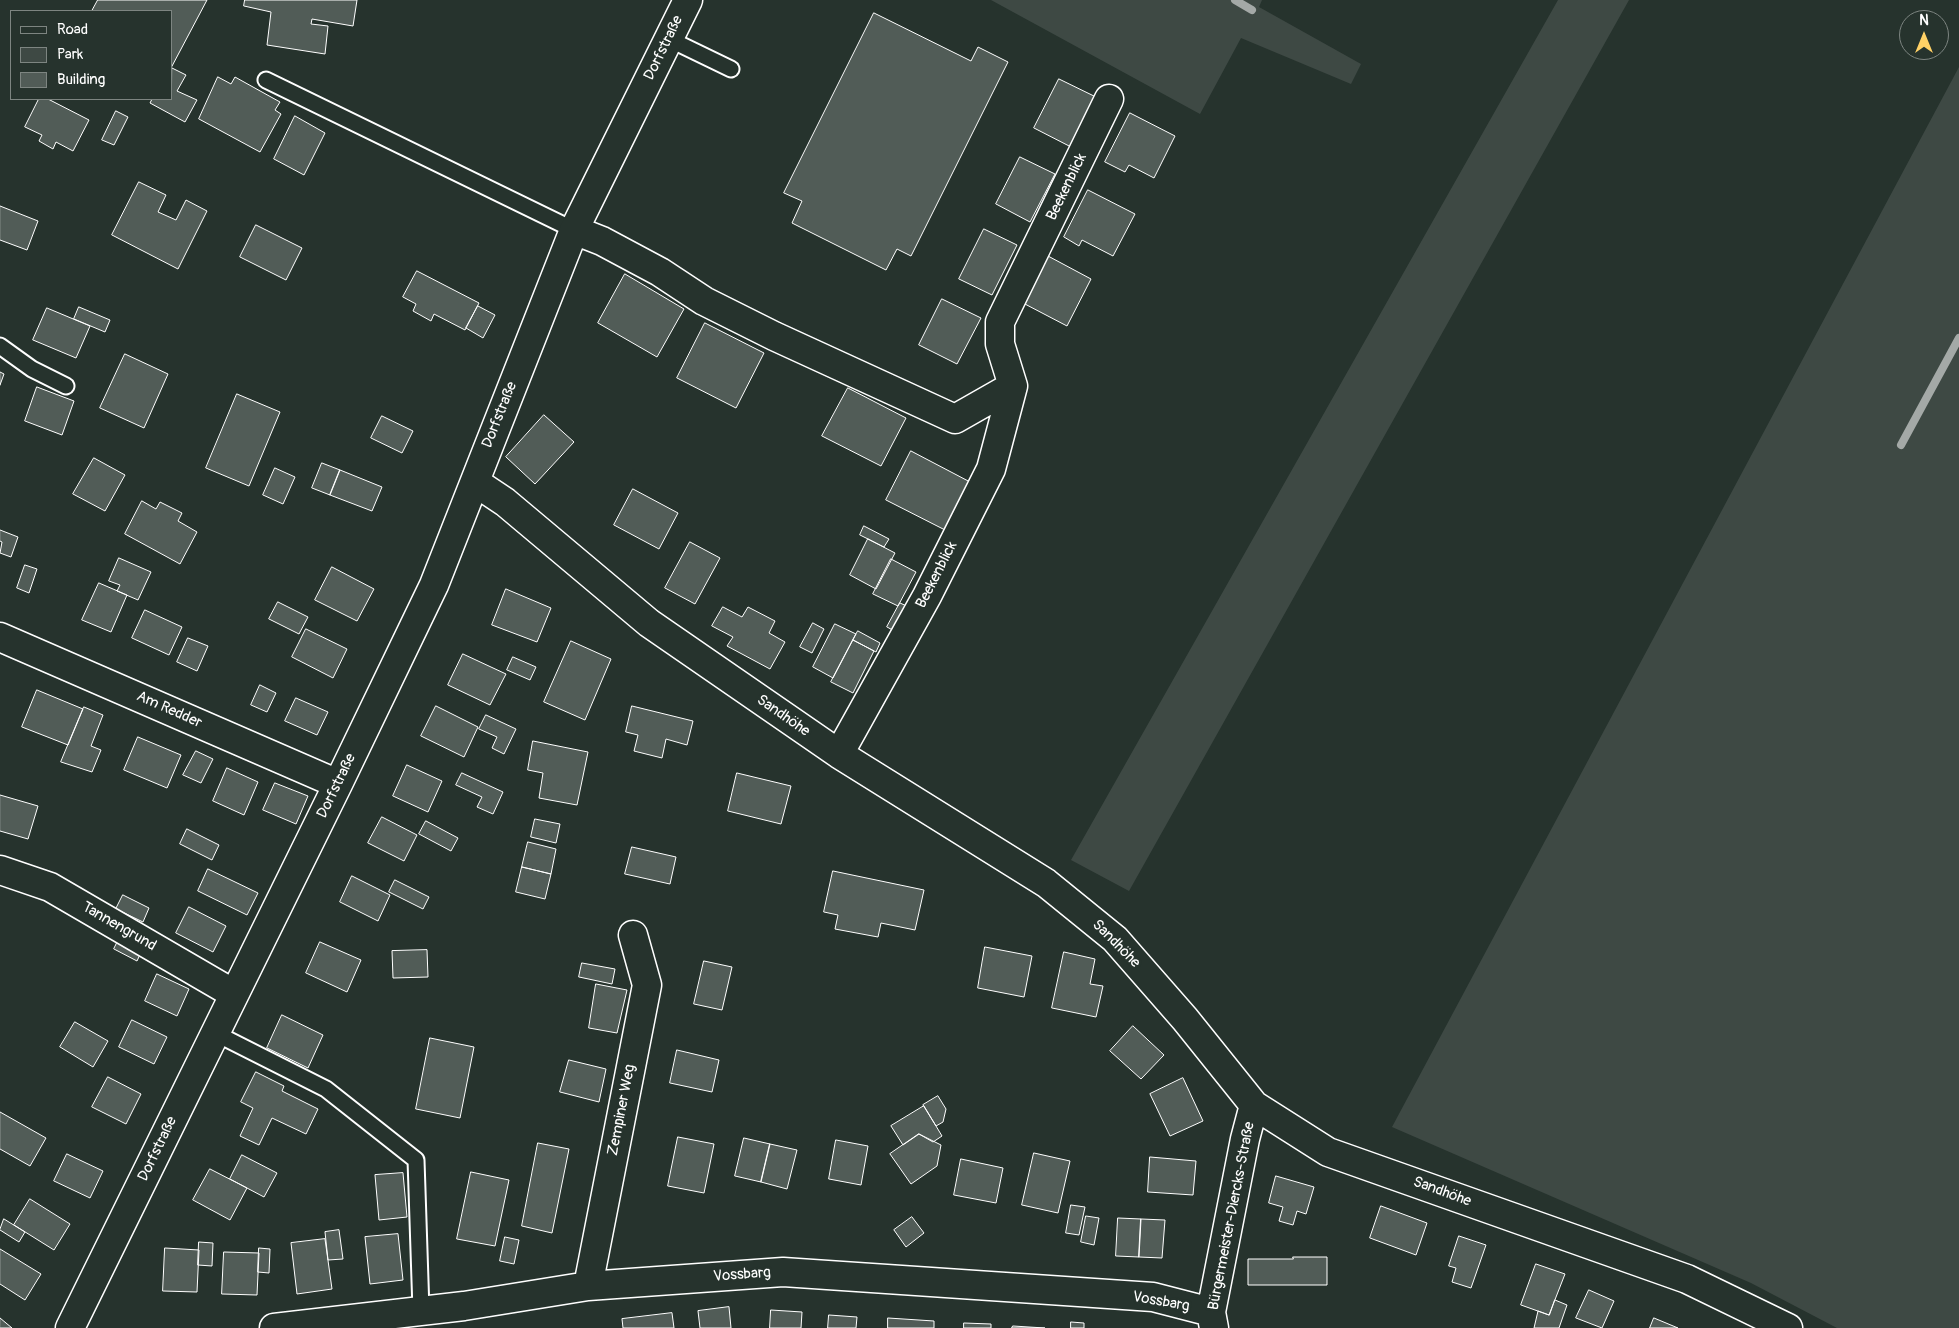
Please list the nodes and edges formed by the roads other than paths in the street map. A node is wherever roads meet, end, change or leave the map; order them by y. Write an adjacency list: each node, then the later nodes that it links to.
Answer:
1 (688, 0): 2 (street, Dorfstraße)
2 (669, 39): 3 (lane); 6 (street, Dorfstraße)
3 (731, 69)
4 (266, 80): 6 (lane)
5 (1109, 99): 9 (street, Beekenblick)
6 (574, 230): 9 (street); 10 (street, Dorfstraße)
7 (0, 346): 8 (lane)
8 (66, 386)
9 (1013, 386): 12 (street, Beekenblick)
10 (475, 482): 12 (street, Sandhöhe); 13 (street, Dorfstraße)
11 (0, 637): 13 (street, Am Redder)
12 (839, 754): 18 (street, Sandhöhe)
13 (338, 784): 16 (street, Dorfstraße)
14 (0, 870): 16 (street, Tannengrund)
15 (633, 936): 19 (street, Zempiner Weg)
16 (234, 994): 17 (street, Dorfstraße)
17 (215, 1033): 20 (lane); 23 (street, Dorfstraße)
18 (1254, 1105): 21 (street, Bürgermeister-Diercks-Straße); 22 (street, Sandhöhe)
19 (588, 1286): 20 (street, Vossbarg); 21 (street, Vossbarg)
20 (421, 1311): 24 (street, Vossbarg)
21 (1213, 1320)
22 (1773, 1325)
23 (70, 1328)
24 (274, 1328)

